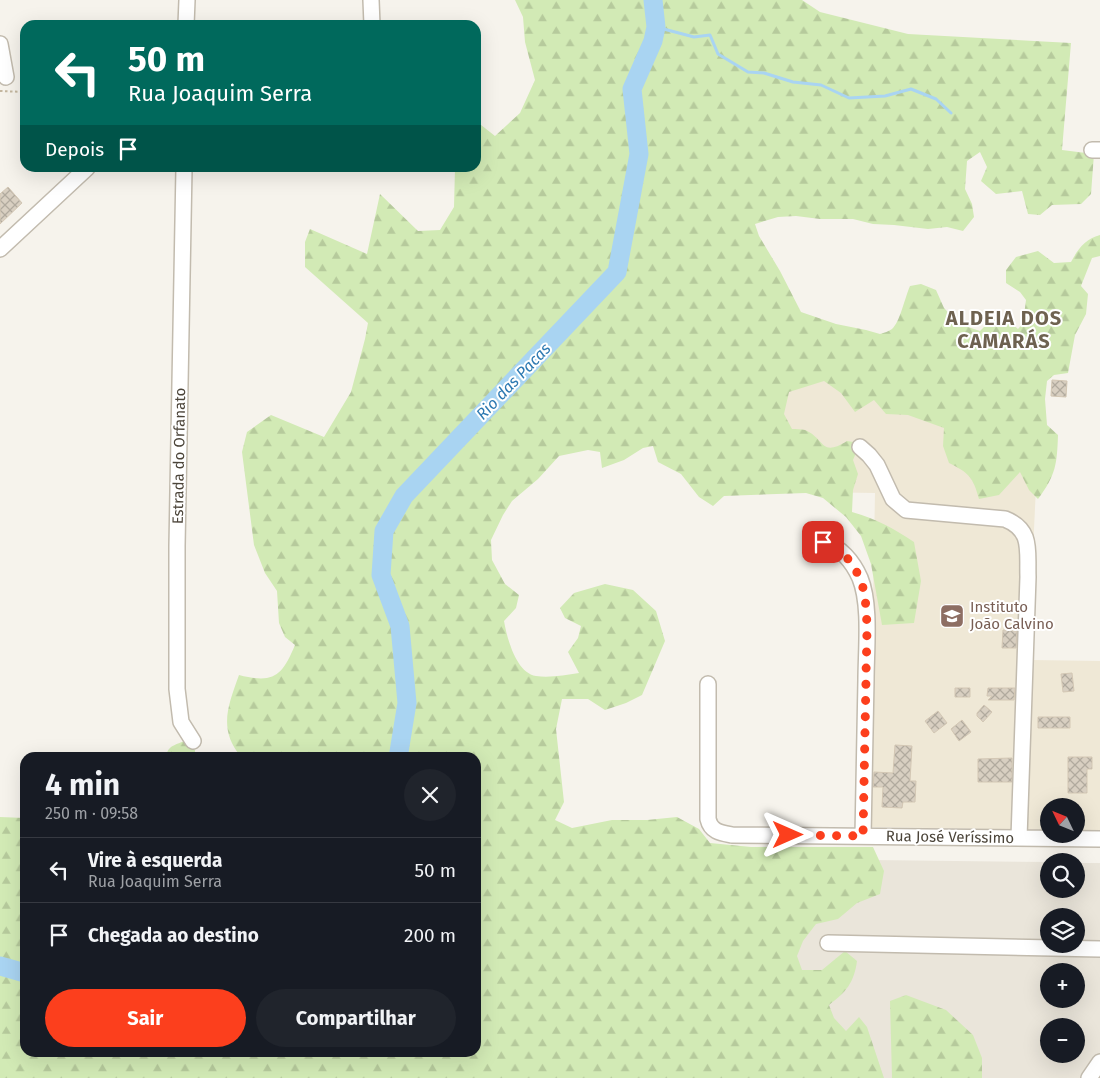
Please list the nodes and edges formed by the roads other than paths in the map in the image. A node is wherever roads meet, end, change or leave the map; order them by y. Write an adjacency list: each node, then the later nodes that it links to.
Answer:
1 (187, 0): 3 (street)
2 (371, 0): 4 (street)
3 (186, 20)
4 (372, 20)
5 (0, 44): 6 (street)
6 (3, 84)
7 (83, 172): 9 (street)
8 (184, 172): 13 (street, Estrada do Orfanato)
9 (0, 249)
10 (860, 447): 15 (street)
11 (823, 542): 14 (street)
12 (708, 684): 14 (street, Rua José Veríssimo)
13 (193, 741)
14 (863, 836): 15 (street, Rua José Veríssimo)
15 (1019, 838): 16 (street, Rua José Veríssimo)
16 (1100, 840)
17 (828, 943): 18 (street)
18 (1100, 948)
19 (1100, 1062): 20 (street)
20 (1089, 1078)

